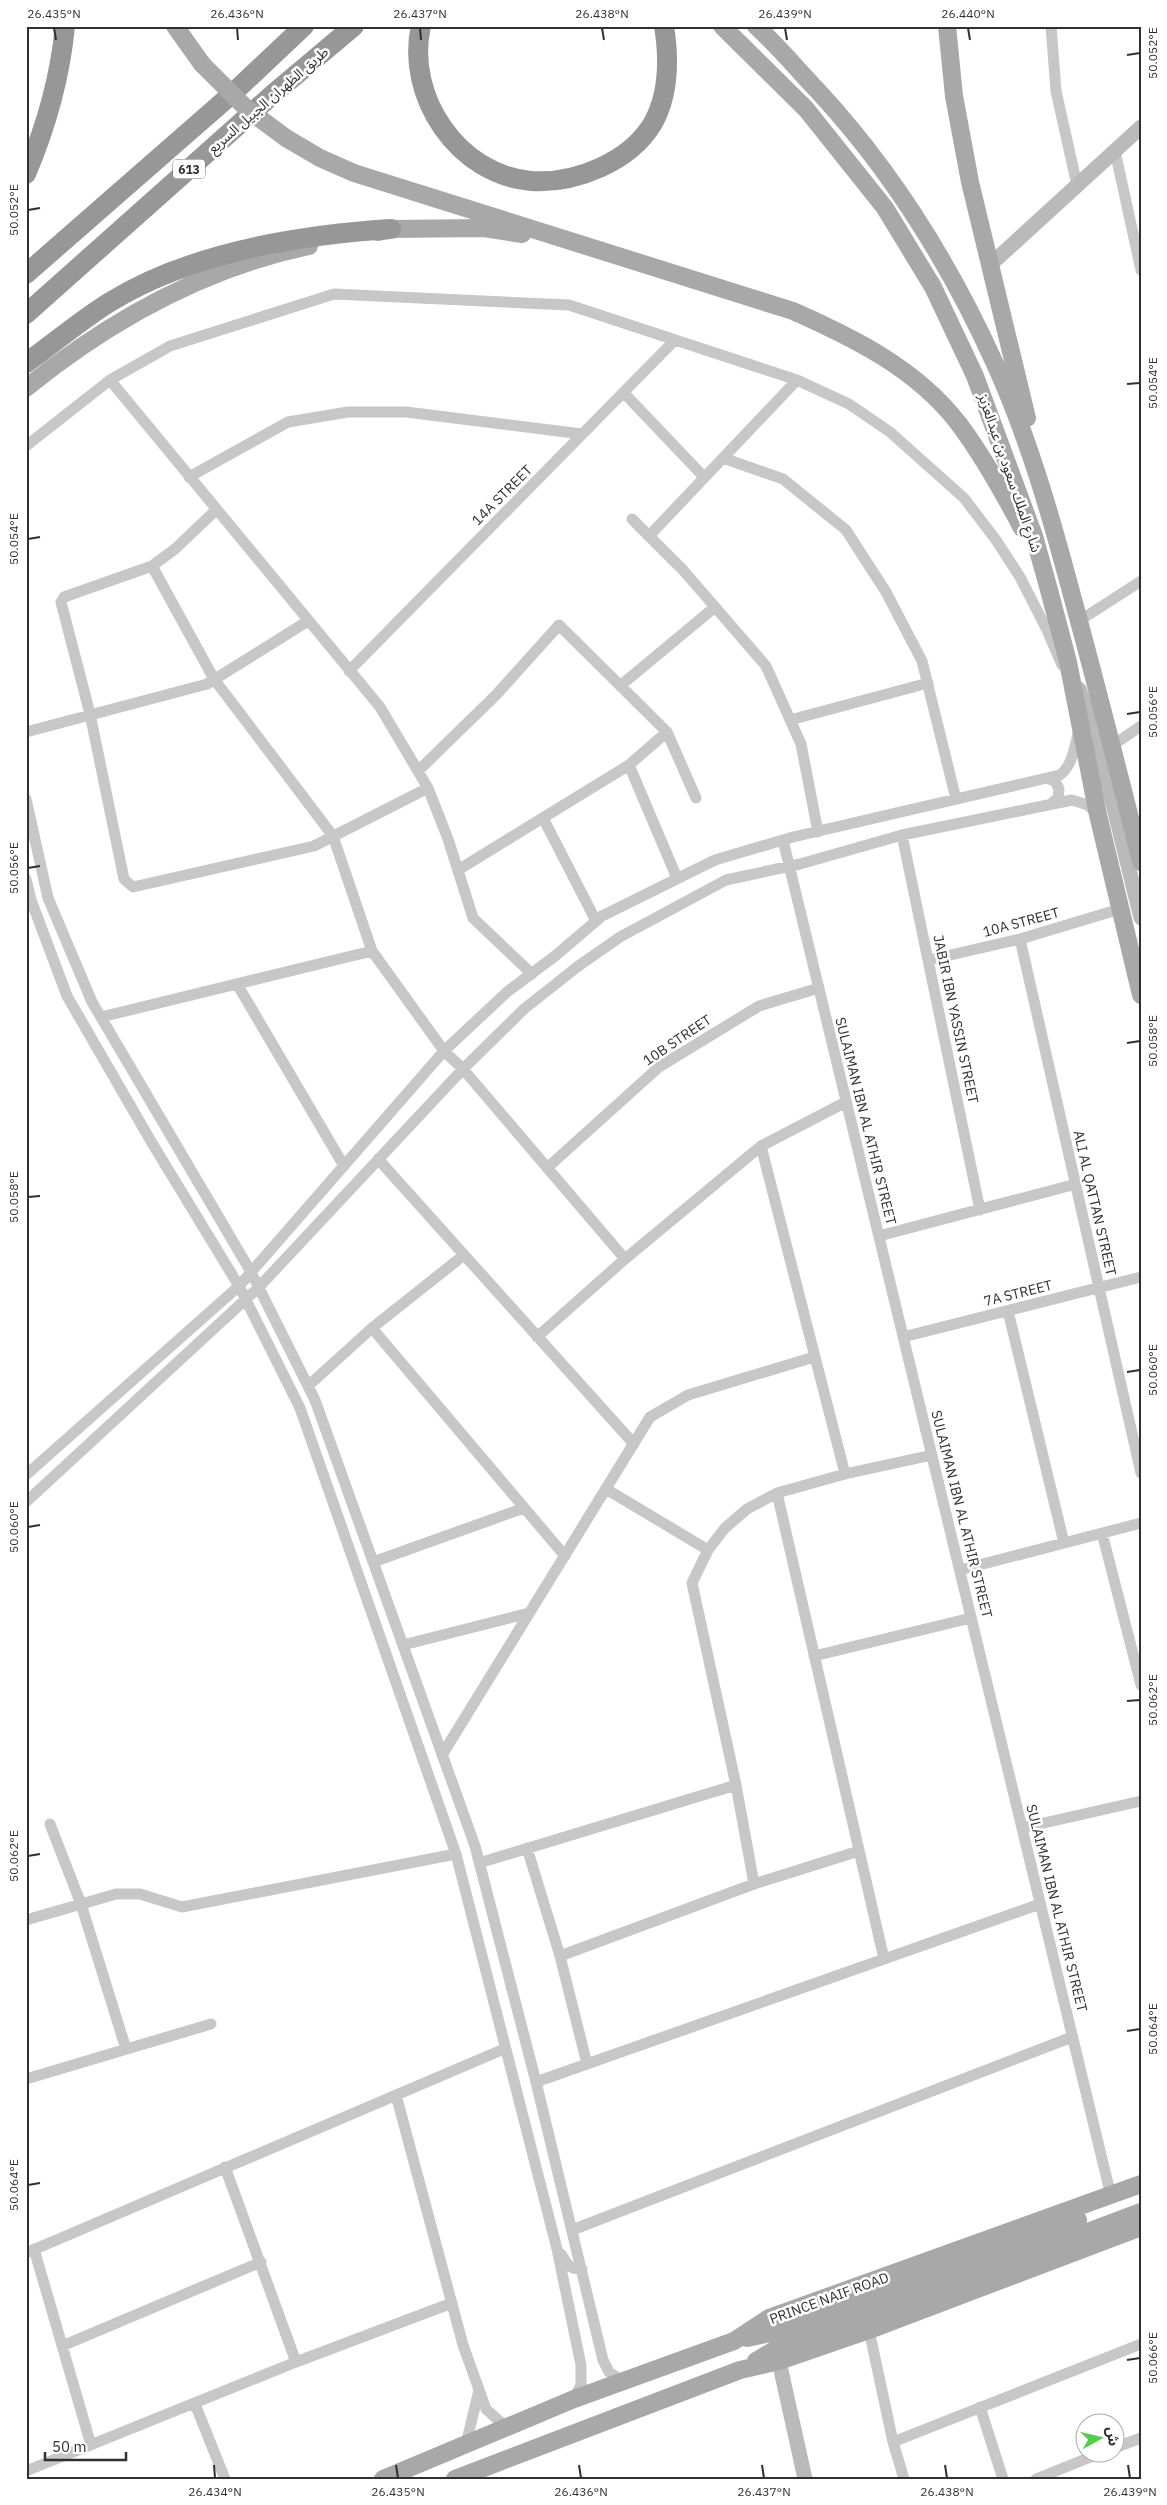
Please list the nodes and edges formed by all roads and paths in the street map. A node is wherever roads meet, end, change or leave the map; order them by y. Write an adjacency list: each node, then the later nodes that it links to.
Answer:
1 (65, 26): 13 (highway)
2 (175, 26): 17 (main road, bridge)
3 (304, 26): 19 (highway, طريق الظهران الجبيل السريع / 613)
4 (354, 26): 20 (highway, طريق الظهران الجبيل السريع / 613)
5 (421, 26): 6 (highway)
6 (664, 26)
7 (722, 26): 39 (main road, شارع الملك سعود بن عبدالعزيز)
8 (756, 26): 33 (main road, شارع الملك سعود بن عبدالعزيز)
9 (947, 26): 16 (main road)
10 (1051, 26): 14 (street)
11 (1141, 127): 12 (street)
12 (1115, 151): 14 (street); 18 (street)
13 (26, 174)
14 (1077, 185): 16 (street)
15 (391, 229): 17 (main road); 22 (highway); 25 (main road)
16 (990, 265): 33 (main road)
17 (661, 270): 39 (main road)
18 (1141, 270)
19 (26, 274)
20 (26, 314)
21 (675, 340): 23 (street); 24 (street); 26 (street, 14A STREET)
22 (26, 363)
23 (110, 380): 28 (street); 30 (street)
24 (797, 380): 29 (street); 47 (street)
25 (26, 388)
26 (624, 393): 27 (street, 14A STREET); 31 (street)
27 (582, 434): 30 (street); 43 (street, 14A STREET)
28 (26, 446)
29 (723, 458): 31 (street); 45 (street)
30 (189, 477): 32 (street)
31 (704, 478): 35 (street)
32 (216, 510): 36 (street); 40 (street)
33 (1050, 516): 41 (main road, شارع الملك سعود بن عبدالعزيز)
34 (632, 519): 35 (street)
35 (649, 536): 38 (street)
36 (152, 566): 44 (street); 48 (street)
37 (1141, 580): 41 (street)
38 (715, 608): 46 (street); 49 (street)
39 (1055, 616): 42 (main road, شارع الملك سعود بن عبدالعزيز)
40 (308, 621): 43 (street); 44 (street)
41 (1079, 621): 54 (main road, شارع الملك سعود بن عبدالعزيز)
42 (1068, 662): 47 (main road, شارع الملك سعود بن عبدالعزيز); 76 (street)
43 (350, 671): 56 (street)
44 (214, 680): 48 (street); 67 (street)
45 (928, 683): 49 (street); 61 (street)
46 (620, 686): 53 (street); 56 (street)
47 (1075, 706): 51 (main road, شارع الملك سعود بن عبدالعزيز)
48 (90, 714): 52 (street); 67 (street)
49 (790, 720): 65 (street)
50 (1141, 726): 54 (street)
51 (1080, 729): 57 (street); 63 (main road, شارع الملك سعود بن عبدالعزيز)
52 (26, 732)
53 (667, 732): 55 (street); 59 (street)
54 (1113, 745): 69 (main road, شارع الملك سعود بن عبدالعزيز)
55 (629, 765): 64 (street); 73 (street)
56 (418, 771): 58 (street)
57 (1049, 779): 61 (street); 62 (street)
58 (428, 788): 67 (street); 72 (street)
59 (696, 798)
60 (26, 799): 85 (street)
61 (956, 799): 65 (street)
62 (1053, 802): 63 (street); 66 (street)
63 (1098, 815): 75 (main road, شارع الملك سعود بن عبدالعزيز)
64 (543, 818): 72 (street); 77 (street)
65 (818, 832): 68 (street)
66 (902, 835): 71 (street); 80 (street, JABIR IBN YASSIN STREET)
67 (333, 836): 79 (street)
68 (783, 840): 71 (street, SULAIMAN IBN AL ATHIR STREET); 73 (street)
69 (1137, 840): 70 (main road, شارع الملك سعود بن عبدالعزيز)
70 (1141, 862)
71 (789, 867): 83 (street, SULAIMAN IBN AL ATHIR STREET); 87 (street)
72 (458, 870): 81 (street)
73 (677, 878): 77 (street)
74 (26, 879): 100 (street)
75 (1120, 909): 78 (street, 10A STREET); 84 (main road, شارع الملك سعود بن عبدالعزيز)
76 (1141, 918)
77 (596, 921): 81 (street)
78 (1020, 939): 80 (street, 10A STREET); 93 (street, ALI AL QATTAN STREET)
79 (372, 951): 82 (street); 86 (street)
80 (928, 960): 94 (street, JABIR IBN YASSIN STREET)
81 (532, 974): 86 (street)
82 (237, 984): 85 (street); 91 (street)
83 (819, 988): 88 (street, SULAIMAN IBN AL ATHIR STREET); 92 (street, 10B STREET)
84 (1141, 995)
85 (101, 1017): 98 (street)
86 (444, 1051): 87 (street); 91 (street)
87 (463, 1068): 90 (street); 92 (street)
88 (846, 1102): 89 (street); 95 (street, SULAIMAN IBN AL ATHIR STREET)
89 (761, 1146): 97 (street); 108 (street)
90 (378, 1160): 96 (street); 101 (street)
91 (344, 1166): 98 (street)
92 (547, 1168): 97 (street)
93 (1076, 1184): 94 (street); 102 (street, ALI AL QATTAN STREET)
94 (980, 1210): 95 (street)
95 (879, 1236): 107 (street, SULAIMAN IBN AL ATHIR STREET)
96 (464, 1255): 105 (street); 106 (street)
97 (625, 1259): 106 (street)
98 (251, 1272): 100 (street); 101 (street)
99 (1141, 1278): 102 (street, 7A STREET)
100 (239, 1286): 103 (street); 114 (street)
101 (259, 1287): 103 (street); 109 (street)
102 (1099, 1288): 104 (street, 7A STREET); 113 (street, ALI AL QATTAN STREET)
103 (246, 1300): 117 (street); 138 (street)
104 (1008, 1311): 107 (street, 7A STREET); 121 (street)
105 (372, 1328): 109 (street); 118 (street)
106 (537, 1337): 110 (street)
107 (903, 1337): 111 (street, SULAIMAN IBN AL ATHIR STREET)
108 (814, 1357): 110 (street); 112 (street)
109 (308, 1386): 124 (street)
110 (634, 1444): 115 (street)
111 (932, 1454): 112 (street); 125 (street, SULAIMAN IBN AL ATHIR STREET)
112 (845, 1474): 116 (street)
113 (1141, 1474)
114 (26, 1475)
115 (606, 1489): 122 (street); 123 (street)
116 (777, 1493): 122 (street); 129 (street)
117 (26, 1502)
118 (524, 1508): 123 (street); 124 (street)
119 (1141, 1523): 120 (street)
120 (1102, 1533): 121 (street); 130 (street)
121 (1064, 1543): 125 (street)
122 (708, 1550): 132 (street)
123 (564, 1556): 126 (street)
124 (373, 1562): 128 (street)
125 (960, 1570): 127 (street, SULAIMAN IBN AL ATHIR STREET)
126 (529, 1613): 128 (street); 131 (street)
127 (971, 1618): 129 (street); 135 (street, SULAIMAN IBN AL ATHIR STREET)
128 (403, 1645): 131 (street)
129 (814, 1656): 137 (street)
130 (1141, 1685)
131 (442, 1754): 139 (street)
132 (736, 1785): 136 (street); 140 (street)
133 (1141, 1801): 135 (street)
134 (50, 1824): 141 (street)
135 (1022, 1828): 142 (street, SULAIMAN IBN AL ATHIR STREET)
136 (527, 1848): 139 (street); 144 (street)
137 (859, 1852): 140 (street); 145 (street)
138 (456, 1854): 141 (street); 149 (street)
139 (479, 1863): 152 (street)
140 (754, 1884): 144 (street)
141 (81, 1904): 143 (street); 148 (street)
142 (1040, 1904): 145 (street); 147 (street, SULAIMAN IBN AL ATHIR STREET)
143 (26, 1920)
144 (560, 1956): 150 (street)
145 (884, 1959): 150 (street)
146 (210, 2024): 148 (street)
147 (1072, 2037): 157 (street, SULAIMAN IBN AL ATHIR STREET); 160 (street)
148 (126, 2049): 151 (street)
149 (504, 2049): 153 (street); 161 (street)
150 (587, 2064): 152 (street)
151 (26, 2079)
152 (536, 2082): 160 (street)
153 (396, 2095): 154 (street); 165 (street)
154 (226, 2167): 162 (street); 163 (street)
155 (1141, 2184): 157 (main road, PRINCE NAIF ROAD)
156 (1141, 2197): 157 (main road)
157 (1112, 2209): 158 (main road); 171 (main road); 172 (main road, PRINCE NAIF ROAD)
158 (1141, 2212)
159 (1141, 2228): 166 (main road)
160 (572, 2230): 164 (street)
161 (557, 2248): 164 (street); 174 (street)
162 (30, 2251): 168 (street)
163 (261, 2262): 168 (street); 170 (street)
164 (579, 2267): 172 (street)
165 (452, 2303): 170 (street); 173 (street)
166 (869, 2330): 169 (main road); 179 (street)
167 (1141, 2344): 176 (street)
168 (62, 2346): 182 (street)
169 (779, 2361): 171 (main road); 188 (street)
170 (296, 2362): 175 (street)
171 (740, 2370): 185 (main road)
172 (625, 2383): 174 (main road, PRINCE NAIF ROAD)
173 (479, 2390): 177 (street); 180 (street)
174 (574, 2399): 177 (main road, PRINCE NAIF ROAD)
175 (196, 2404): 182 (street); 186 (street)
176 (980, 2407): 179 (street); 190 (street)
177 (507, 2428): 180 (main road, PRINCE NAIF ROAD)
178 (1141, 2438): 181 (street)
179 (893, 2442): 189 (street)
180 (466, 2444): 187 (main road, PRINCE NAIF ROAD)
181 (1124, 2444)
182 (91, 2445): 184 (street)
183 (1078, 2462): 191 (street)
184 (26, 2471)
185 (465, 2477)
186 (225, 2479)
187 (383, 2479)
188 (805, 2479)
189 (904, 2479)
190 (1003, 2479)
191 (1036, 2479)

